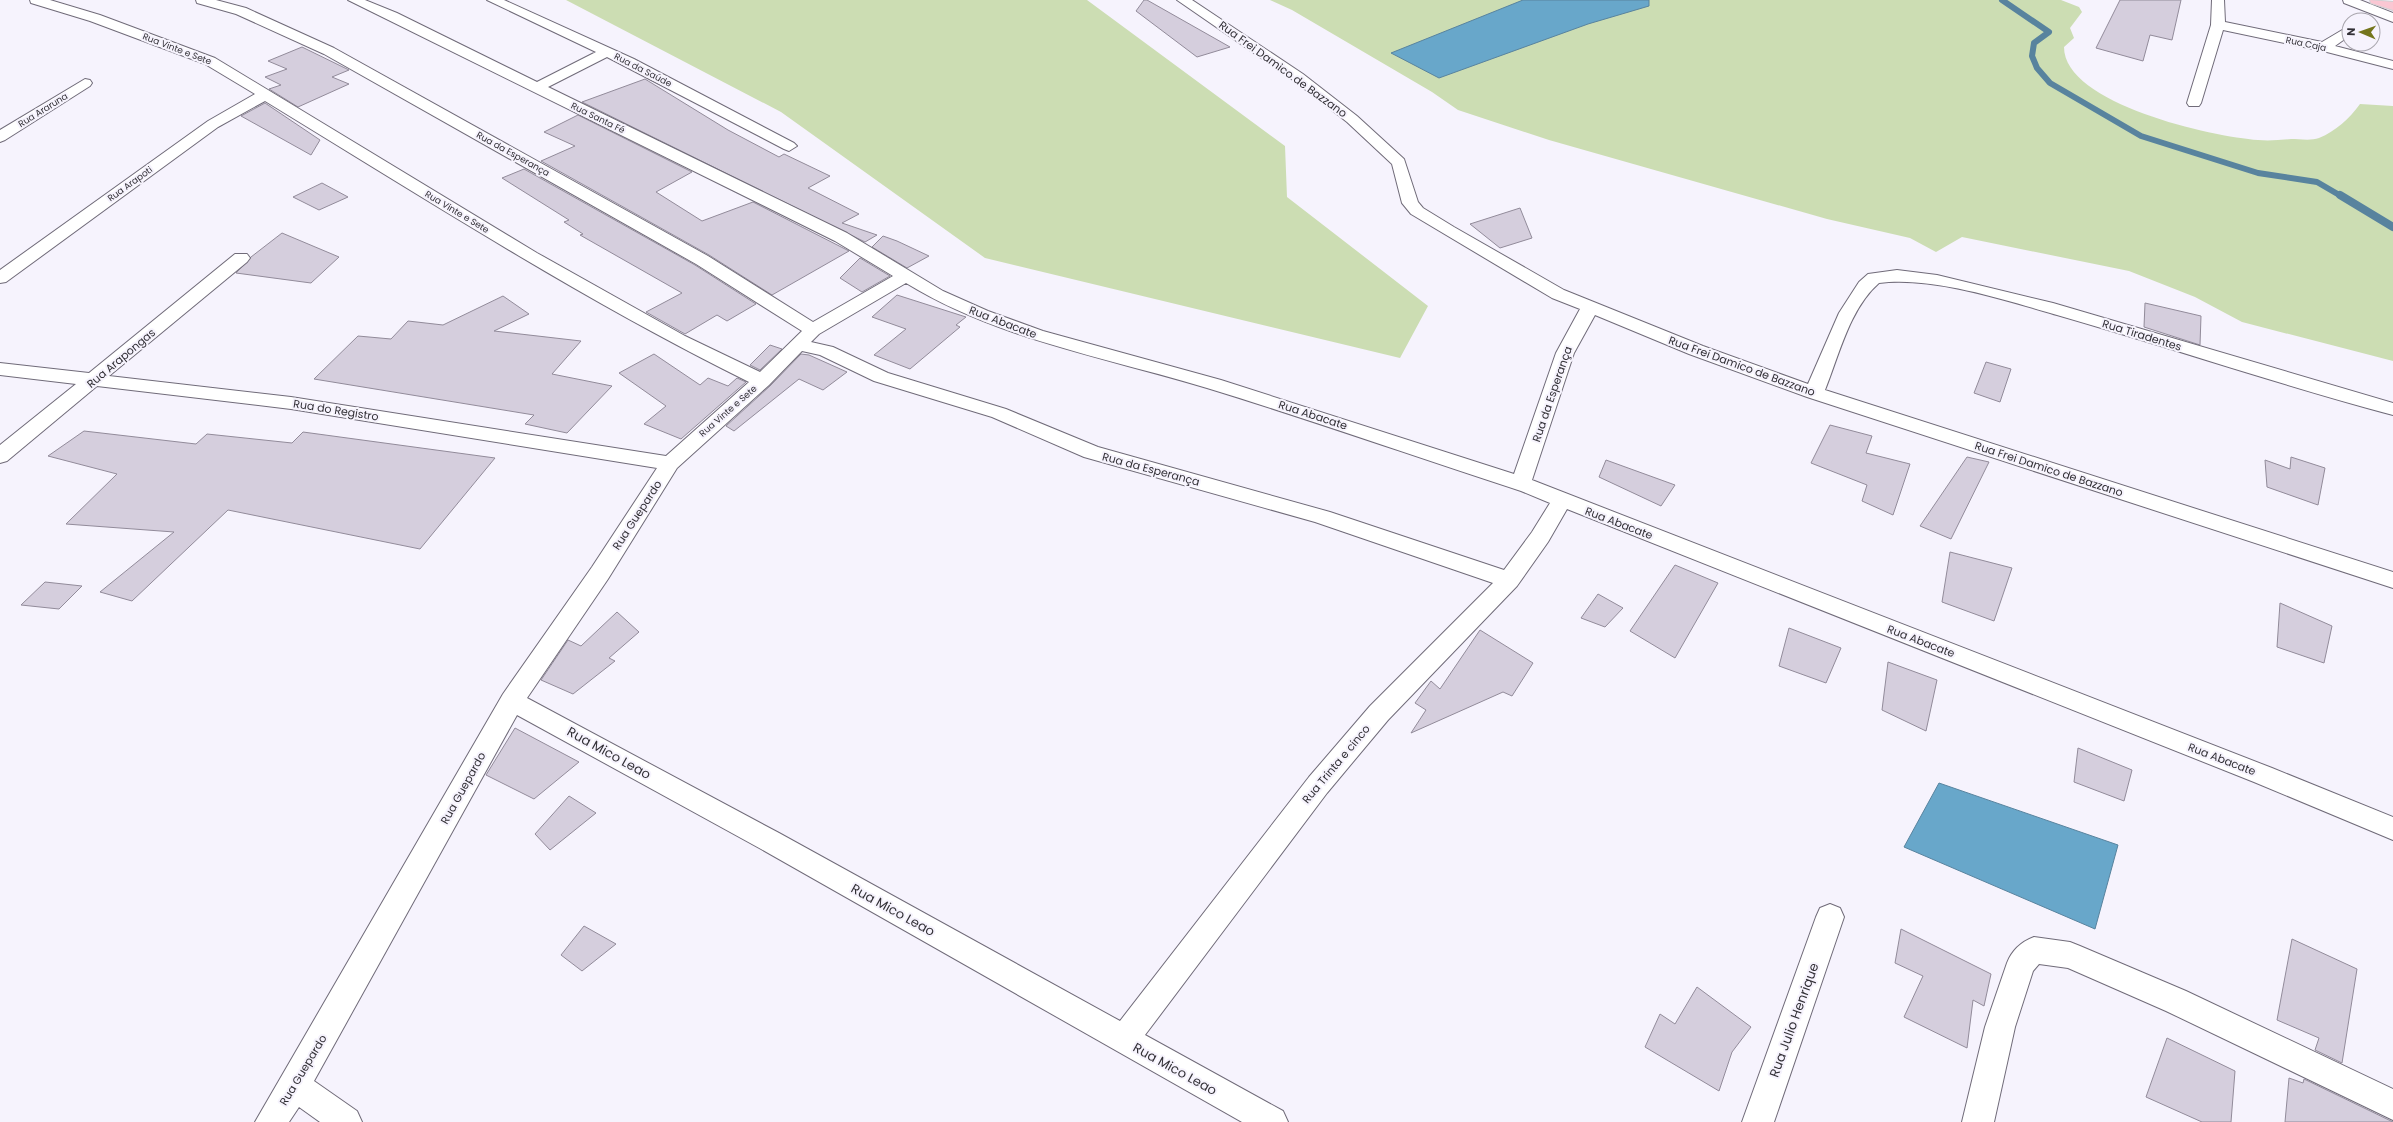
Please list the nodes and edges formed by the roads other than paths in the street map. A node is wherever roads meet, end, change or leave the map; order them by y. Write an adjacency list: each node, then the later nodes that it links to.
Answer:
1 (36, 0): 19 (street, Rua Vinte e Sete)
2 (202, 0): 28 (street, Rua da Esperança)
3 (354, 0): 18 (street, Rua Santa Fé)
4 (493, 0): 15 (street, Rua da Saúde)
5 (1183, 0): 27 (street, Rua Frei Damico de Bazzano)
6 (2218, 0): 12 (street)
7 (2349, 0): 10 (street)
8 (2376, 0): 9 (main road)
9 (2393, 6)
10 (2393, 18): 11 (street)
11 (2381, 21)
12 (2218, 25): 14 (street, Rua Caja); 20 (street)
13 (2341, 35): 14 (street)
14 (2324, 47): 16 (street, Rua Caja)
15 (607, 52): 18 (street); 22 (street, Rua da Saúde)
16 (2393, 66)
17 (85, 83): 21 (street, Rua Araruna)
18 (536, 88): 23 (street, Rua Santa Fé)
19 (264, 95): 26 (street, Rua Arapoti); 32 (street, Rua Vinte e Sete)
20 (2194, 103)
21 (0, 137)
22 (789, 146)
23 (841, 237): 25 (street, Rua Abacate)
24 (241, 258): 31 (street, Rua Arapongas)
25 (906, 276): 28 (street); 37 (street, Rua Abacate)
26 (0, 278)
27 (1590, 307): 33 (street, Rua Frei Damico de Bazzano); 37 (street, Rua da Esperança)
28 (814, 330): 29 (street)
29 (799, 345): 32 (street); 39 (street, Rua da Esperança)
30 (0, 370): 31 (street, Rua do Registro)
31 (95, 380): 35 (street, Rua Arapongas); 36 (street, Rua do Registro)
32 (762, 381): 36 (street, Rua Vinte e Sete)
33 (1814, 393): 34 (street, Rua Tiradentes); 40 (street, Rua Frei Damico de Bazzano)
34 (2393, 409)
35 (0, 456)
36 (670, 463): 41 (street, Rua Guepardo)
37 (1521, 483): 38 (street, Rua Abacate)
38 (1562, 500): 39 (street, Rua Trinta e cinco); 42 (street, Rua Abacate)
39 (1509, 580): 44 (street, Rua Trinta e cinco)
40 (2393, 580)
41 (512, 701): 44 (street, Rua Mico Leao); 45 (street, Rua Guepardo)
42 (2393, 829)
43 (1830, 917): 50 (street, Rua Julio Henrique)
44 (1123, 1040): 49 (street, Rua Mico Leao)
45 (295, 1086): 47 (street, Rua Guepardo); 48 (street)
46 (2393, 1105): 51 (street)
47 (271, 1122)
48 (346, 1122)
49 (1272, 1122)
50 (1758, 1122)
51 (1978, 1122)

